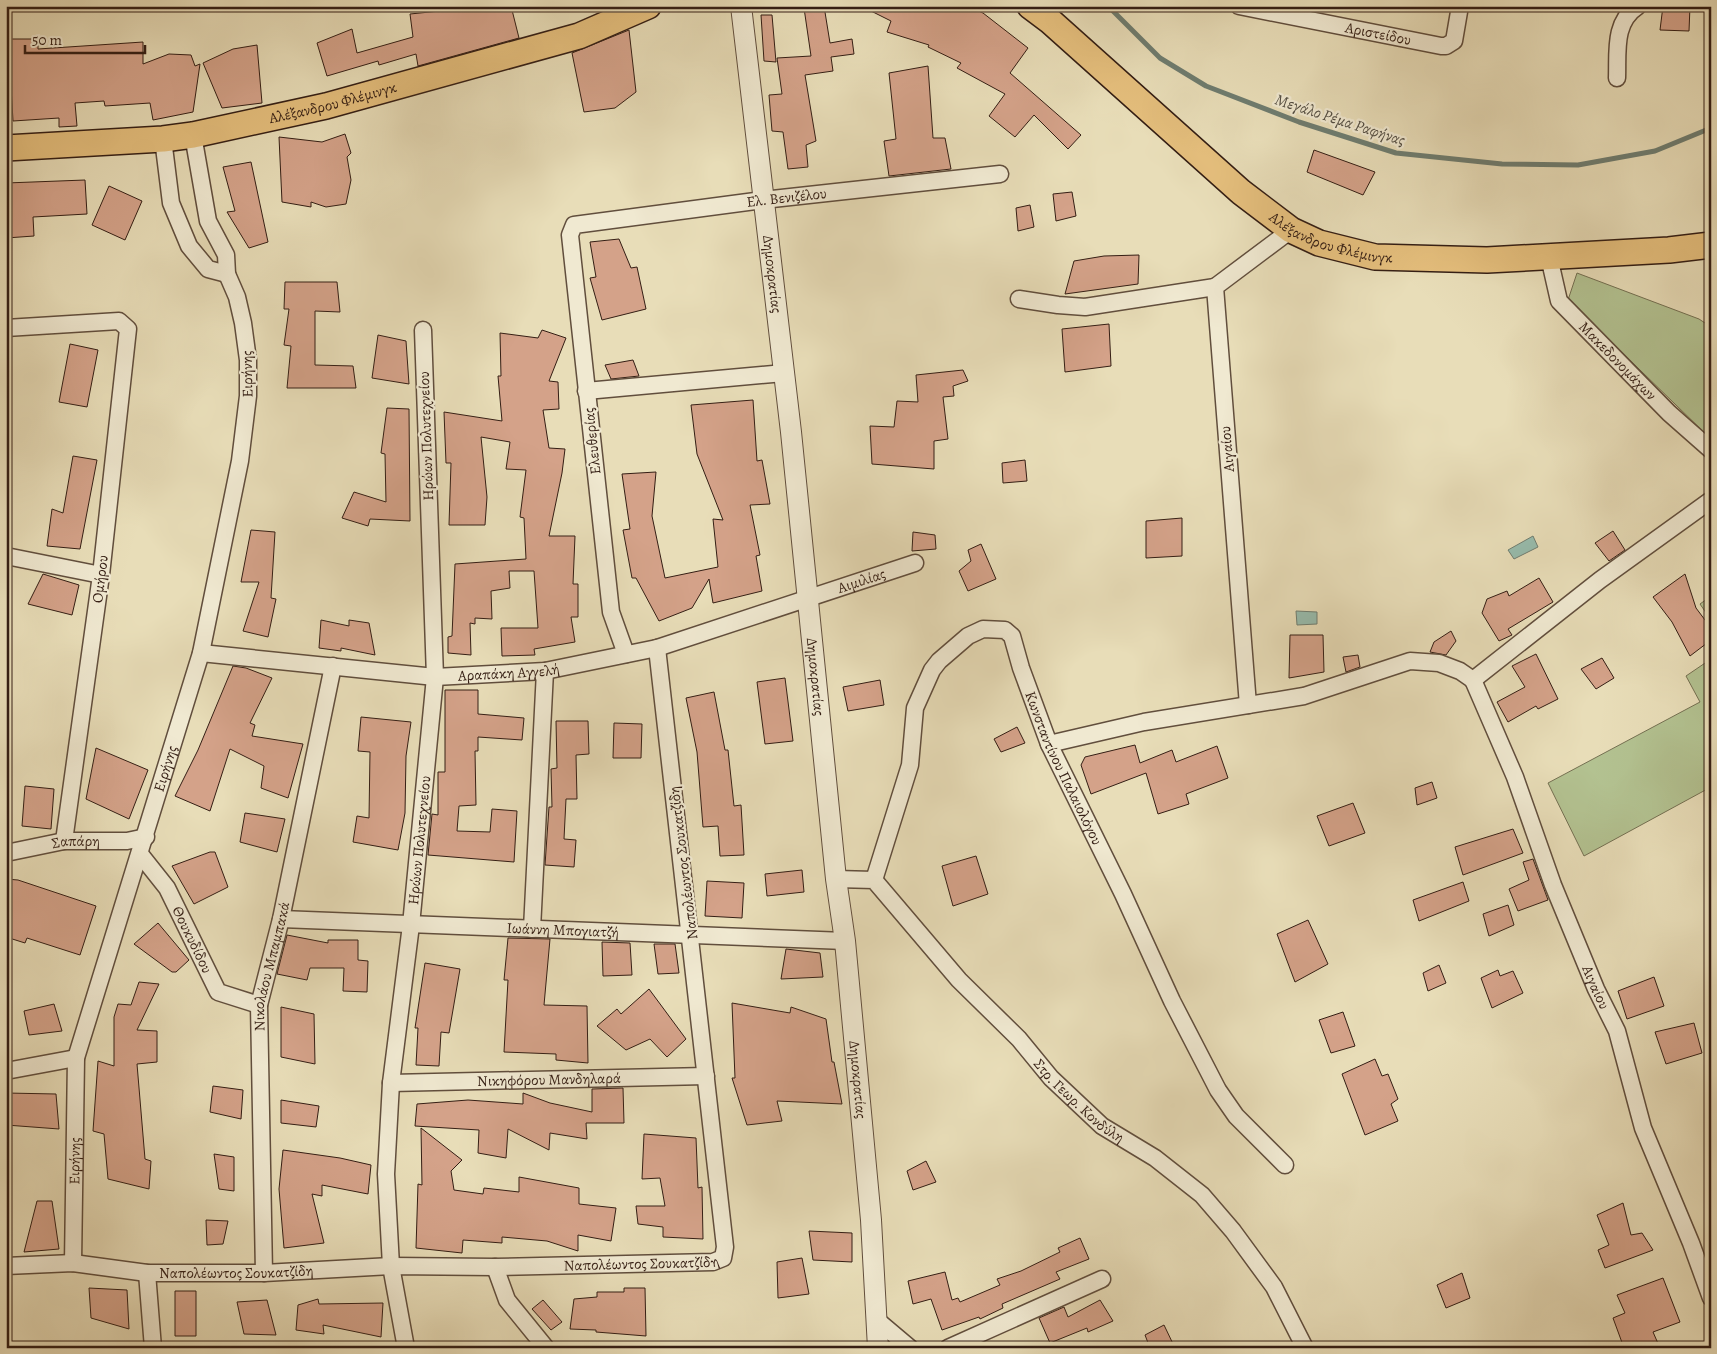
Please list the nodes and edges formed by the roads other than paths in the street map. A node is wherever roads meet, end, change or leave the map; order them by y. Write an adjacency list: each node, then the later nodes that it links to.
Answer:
1 (648, 6): 8 (main road, Αλέξανδρου Φλέμινγκ)
2 (741, 6): 12 (street, Δημοκρατίας)
3 (1030, 6): 14 (main road, Αλέξανδρου Φλέμινγκ)
4 (1239, 6): 5 (street, Αριστείδου)
5 (1460, 6)
6 (1638, 6): 7 (street)
7 (1617, 78)
8 (193, 135): 9 (main road, Αλέξανδρου Φλέμινγκ); 17 (street, Ειρήνης)
9 (163, 139): 10 (main road, Αλέξανδρου Φλέμινγκ); 17 (street)
10 (6, 148)
11 (1000, 174): 12 (street, Ελ. Βενιζέλου)
12 (763, 200): 13 (street, Ελ. Βενιζέλου); 22 (street, Δημοκρατίας)
13 (574, 225): 23 (street, Ελευθερίας)
14 (1291, 230): 16 (main road, Αλέξανδρου Φλέμινγκ); 18 (street)
15 (1711, 245): 16 (main road, Αλέξανδρου Φλέμινγκ)
16 (1549, 257): 24 (street, Μακεδονομάχων)
17 (227, 274): 31 (street, Ειρήνης)
18 (1215, 287): 19 (street); 37 (street, Αιγαίου)
19 (1019, 299)
20 (6, 328): 28 (street, Ομήρου)
21 (423, 330): 35 (street, Ηρώων Πολυτεχνείου)
22 (784, 373): 23 (street); 29 (street, Δημοκρατίας)
23 (586, 391): 32 (street, Ελευθερίας)
24 (1711, 450)
25 (1711, 500): 36 (street)
26 (6, 556): 28 (street)
27 (915, 564): 29 (street, Αιμιλίας)
28 (101, 575): 40 (street, Ομήρου)
29 (808, 600): 30 (street, Αραπάκη Αγγελή); 43 (street, Δημοκρατίας)
30 (657, 648): 32 (street, Αραπάκη Αγγελή); 48 (street, Ναπολέωντος Σουκατζίδη)
31 (201, 653): 33 (street, Αραπάκη Αγγελή); 39 (street, Ειρήνης)
32 (626, 654): 34 (street, Αραπάκη Αγγελή)
33 (333, 666): 35 (street, Αραπάκη Αγγελή); 45 (street, Νικολάου Μπαμπακά)
34 (545, 671): 35 (street, Αραπάκη Αγγελή); 47 (street)
35 (434, 677): 46 (street, Ηρώων Πολυτεχνείου)
36 (1473, 680): 37 (street); 63 (street, Αιγαίου)
37 (1248, 706): 38 (street)
38 (1049, 744): 44 (street, Κωνσταντίνου Παλαιολόγου); 55 (street, Κωνσταντίνου Παλαιολόγου)
39 (146, 837): 40 (street, Σαπάρη); 42 (street, Ειρήνης)
40 (64, 841): 41 (street, Σαπάρη)
41 (6, 853)
42 (140, 854): 50 (street, Θουκυδίδου); 51 (street, Ειρήνης)
43 (836, 879): 44 (street); 49 (street, Δημοκρατίας)
44 (874, 880): 71 (street, Στρ. Γεωρ. Κονδύλη)
45 (281, 920): 46 (street, Ιωάννη Μπογιατζή); 50 (street, Νικολάου Μπαμπακά)
46 (411, 925): 47 (street, Ιωάννη Μπογιατζή); 54 (street, Ηρώων Πολυτεχνείου)
47 (532, 929): 48 (street, Ιωάννη Μπογιατζή)
48 (691, 935): 49 (street, Ιωάννη Μπογιατζή); 53 (street, Ναπολέωντος Σουκατζίδη)
49 (845, 941): 64 (street, Δημοκρατίας)
50 (259, 1005): 61 (street, Νικολάου Μπαμπακά)
51 (76, 1058): 52 (street); 56 (street, Ειρήνης)
52 (6, 1070)
53 (706, 1076): 54 (street, Νικηφόρου Μανδηλαρά); 59 (street, Ναπολέωντος Σουκατζίδη)
54 (391, 1083): 58 (street, Ηρώων Πολυτεχνείου)
55 (1285, 1165)
56 (74, 1263): 57 (street, Ναπολέωντος Σουκατζίδη); 60 (street, Ναπολέωντος Σουκατζίδη)
57 (6, 1266)
58 (391, 1266): 59 (street, Ναπολέωντος Σουκατζίδη); 61 (street, Ναπολέωντος Σουκατζίδη); 66 (street, Ηρώων Πολυτεχνείου)
59 (495, 1267): 67 (street)
60 (147, 1273): 61 (street, Ναπολέωντος Σουκατζίδη); 65 (street)
61 (264, 1273)
62 (1102, 1279): 70 (street)
63 (1711, 1298)
64 (878, 1320): 68 (street, Δημοκρατίας); 69 (street)
65 (152, 1348)
66 (406, 1348)
67 (546, 1348)
68 (878, 1348)
69 (910, 1348)
70 (948, 1348)
71 (1305, 1348)

